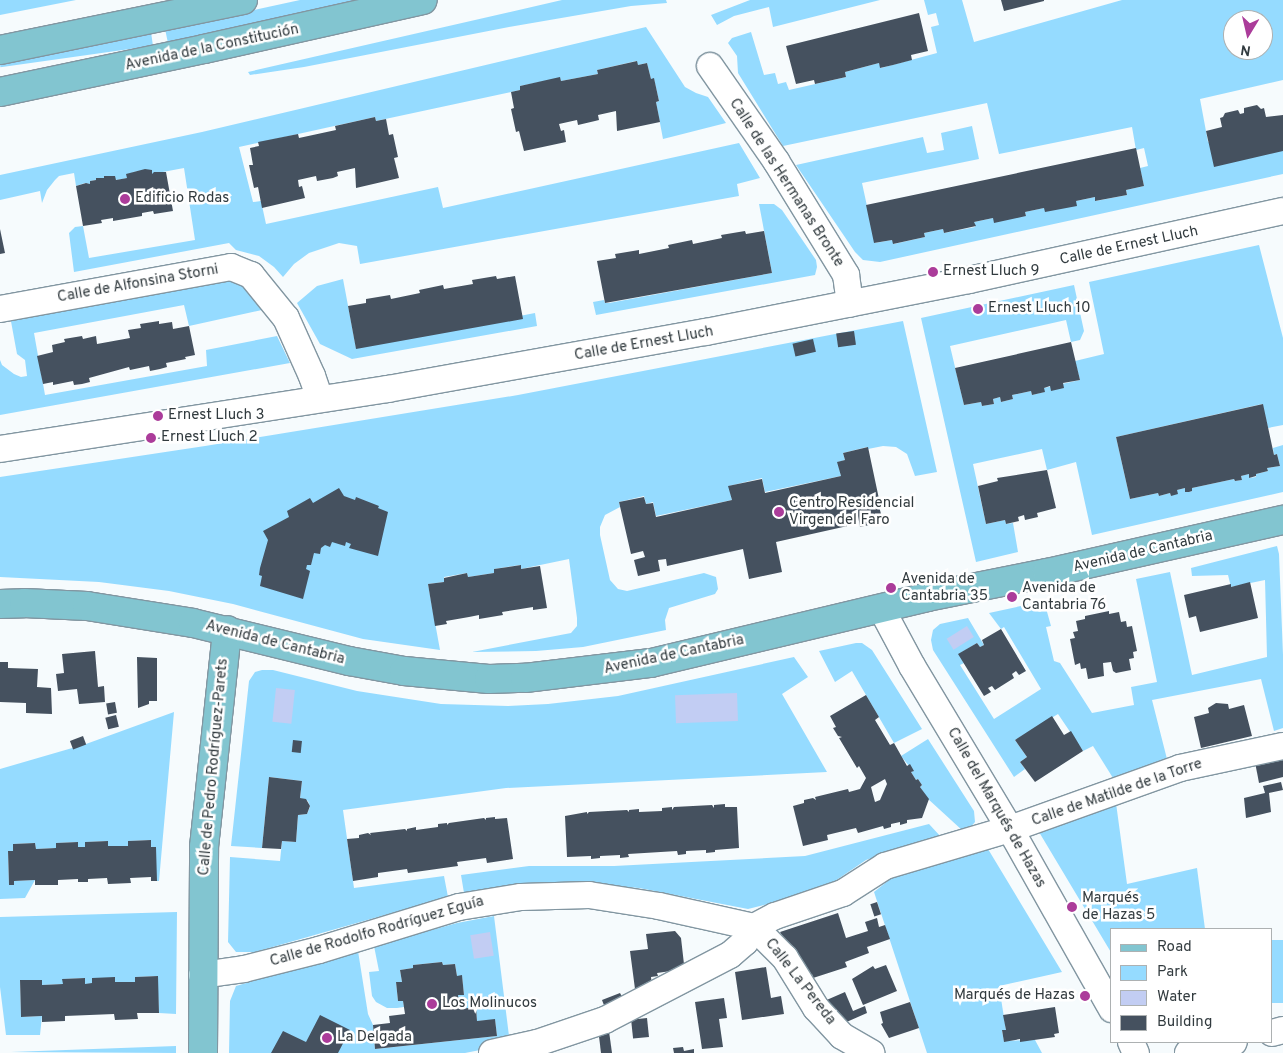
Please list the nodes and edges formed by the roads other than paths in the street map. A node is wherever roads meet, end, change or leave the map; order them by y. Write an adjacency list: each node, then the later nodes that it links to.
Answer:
1 (243, 0): 3 (main road)
2 (424, 0): 5 (main road, Avenida de la Constitución)
3 (0, 50)
4 (710, 66): 7 (street, Calle de las Hermanas Bronte)
5 (0, 92)
6 (1283, 211): 7 (street, Calle de Ernest Lluch)
7 (850, 304): 9 (street, Calle de Ernest Lluch)
8 (0, 309): 9 (street, Calle de Alfonsina Storni)
9 (320, 400): 10 (street, Calle de Ernest Lluch)
10 (0, 449)
11 (1283, 520): 13 (main road, Avenida de Cantabria)
12 (0, 604): 14 (main road, Avenida de Cantabria)
13 (881, 608): 14 (main road, Avenida de Cantabria); 16 (street, Calle del Marqués de Hazas)
14 (227, 630): 18 (main road, Calle de Pedro Rodríguez-Parets)
15 (1283, 746): 16 (street, Calle de Matilde de la Torre)
16 (1010, 829): 17 (street); 19 (street, Calle del Marqués de Hazas)
17 (754, 927): 18 (street, Calle de Rodolfo Rodríguez Eguía); 22 (street); 23 (street, Calle La Pereda)
18 (202, 975): 21 (main road, Calle de Pedro Rodríguez-Parets)
19 (1110, 1005)
20 (1230, 1043): 24 (street)
21 (203, 1053)
22 (492, 1053)
23 (871, 1053)
24 (1188, 1053)

